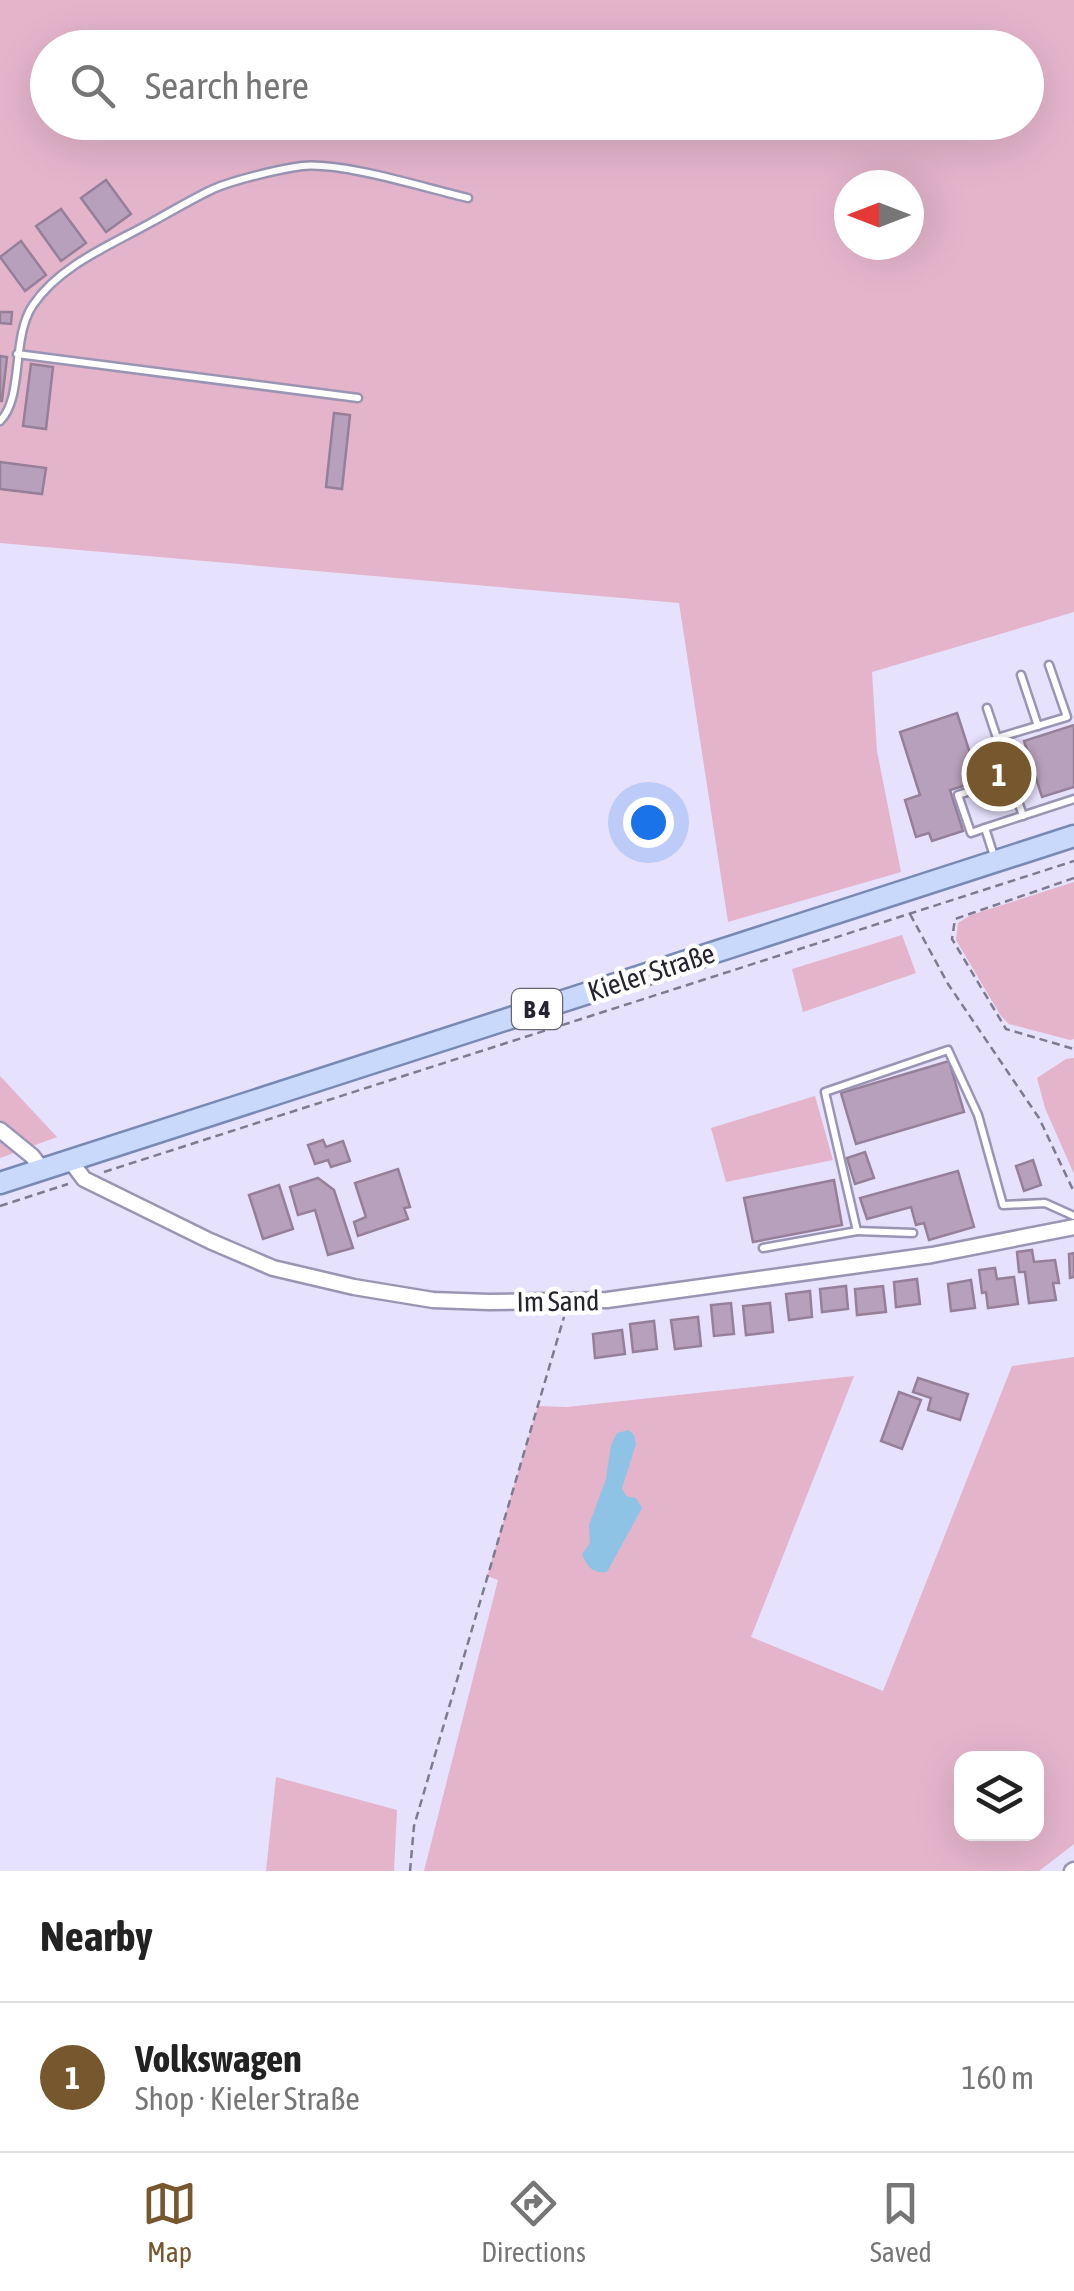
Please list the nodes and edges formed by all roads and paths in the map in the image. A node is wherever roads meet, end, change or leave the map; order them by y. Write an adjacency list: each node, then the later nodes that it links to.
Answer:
1 (468, 198): 2 (lane)
2 (17, 354): 3 (lane); 4 (lane)
3 (358, 398)
4 (0, 421)
5 (1050, 665): 8 (lane)
6 (1021, 674): 8 (lane)
7 (987, 708): 9 (lane)
8 (1038, 726): 9 (lane)
9 (997, 738): 10 (lane)
10 (1010, 778): 12 (lane); 13 (lane)
11 (1074, 799): 12 (lane)
12 (1023, 816): 13 (lane)
13 (984, 828): 16 (lane)
14 (1074, 836): 16 (main road, Kieler Straße / B 4)
15 (1074, 861): 19 (path)
16 (996, 862): 18 (main road, Kieler Straße / B 4)
17 (1074, 878): 20 (path)
18 (901, 892): 19 (path); 22 (main road, Kieler Straße / B 4)
19 (910, 914): 24 (path); 26 (path)
20 (1074, 1049)
21 (0, 1130): 23 (street)
22 (70, 1159): 23 (main road, Kieler Straße / B 4); 24 (street, Im Sand)
23 (42, 1168): 25 (main road, Kieler Straße / B 4)
24 (84, 1179): 27 (path); 33 (street, Im Sand)
25 (0, 1183)
26 (1074, 1192)
27 (0, 1206)
28 (1074, 1216): 30 (lane)
29 (1074, 1226): 33 (street, Im Sand)
30 (857, 1231): 31 (lane); 32 (lane)
31 (913, 1233)
32 (764, 1248)
33 (568, 1301): 34 (path)
34 (410, 1871)

